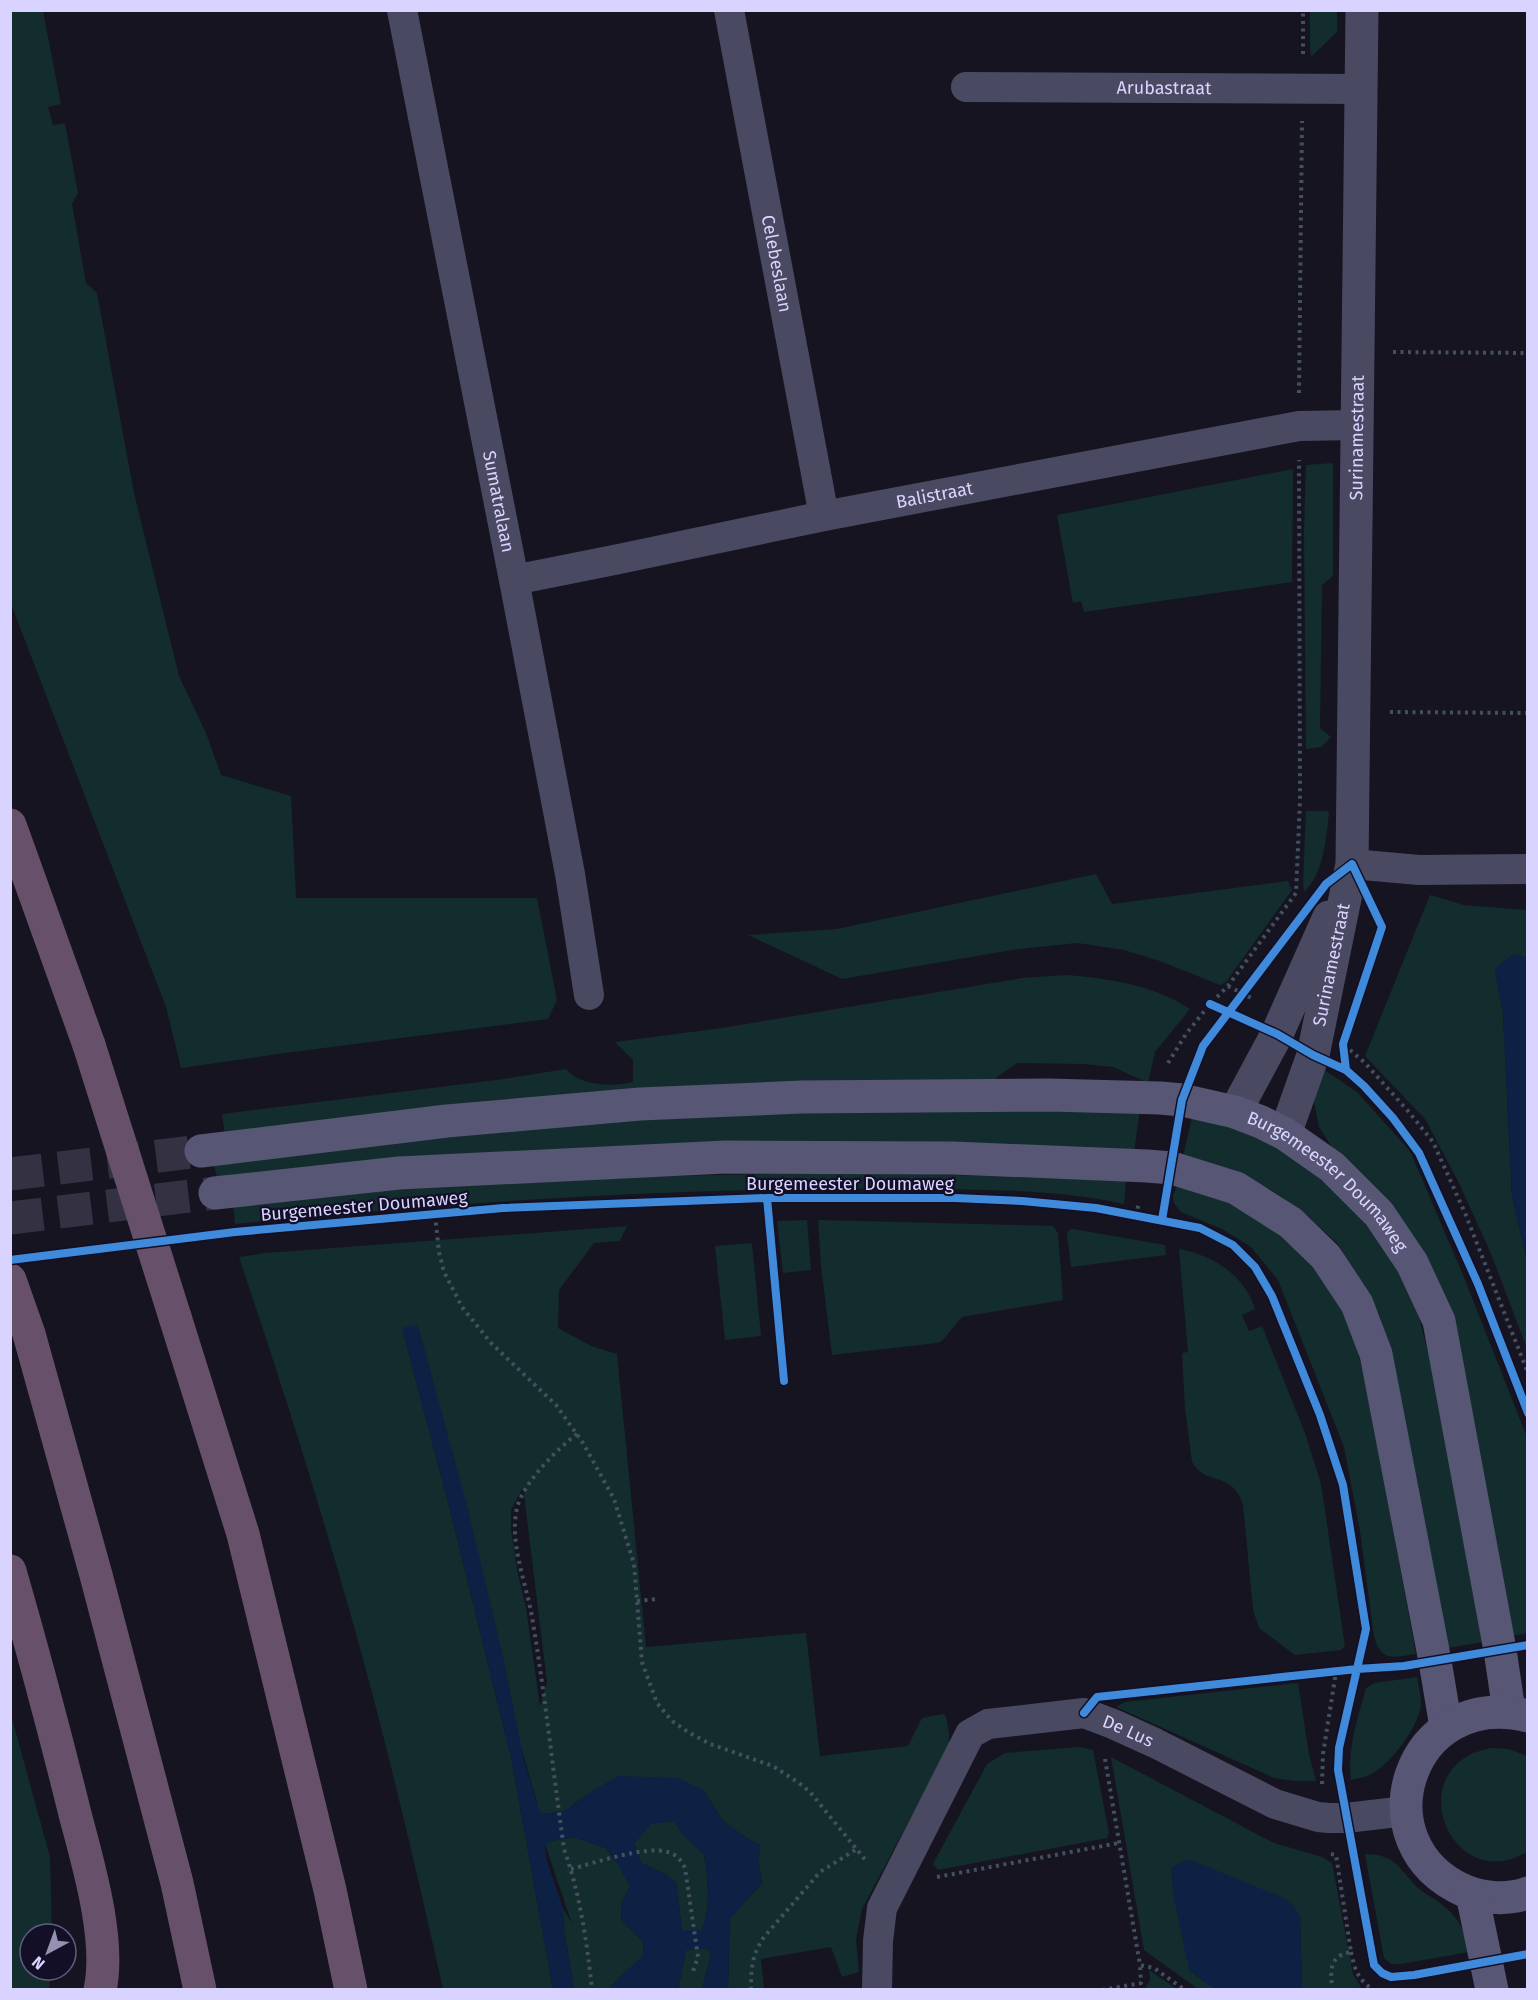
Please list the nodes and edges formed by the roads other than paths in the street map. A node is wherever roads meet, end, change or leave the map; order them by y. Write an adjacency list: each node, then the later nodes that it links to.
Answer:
1 (402, 10): 8 (street, Sumatralaan)
2 (729, 10): 7 (street, Celebeslaan)
3 (1362, 10): 5 (street, Surinamestraat)
4 (966, 87): 5 (street, Arubastraat)
5 (1361, 89): 6 (street, Surinamestraat)
6 (1358, 425): 7 (street, Balistraat); 10 (street, Surinamestraat)
7 (824, 516): 8 (street, Balistraat)
8 (514, 580): 12 (street, Sumatralaan)
9 (10, 825): 26 (highway, bridge)
10 (1352, 864): 11 (street); 13 (street, Surinamestraat); 14 (street, Surinamestraat)
11 (1527, 869)
12 (588, 995)
13 (1234, 1112): 14 (main road, Burgemeester Doumaweg); 15 (main road, Burgemeester Doumaweg)
14 (1285, 1134): 19 (main road, Burgemeester Doumaweg)
15 (201, 1151)
16 (215, 1193): 20 (main road, Burgemeester Doumaweg)
17 (10, 1280): 25 (highway)
18 (10, 1571): 24 (highway)
19 (1518, 1714): 20 (main road)
20 (1446, 1727): 21 (main road)
21 (1406, 1811): 23 (main road); 27 (street, De Lus)
22 (1527, 1893): 23 (main road)
23 (1472, 1894): 28 (main road)
24 (100, 1989)
25 (200, 1989)
26 (351, 1989)
27 (877, 1989)
28 (1492, 1989)

